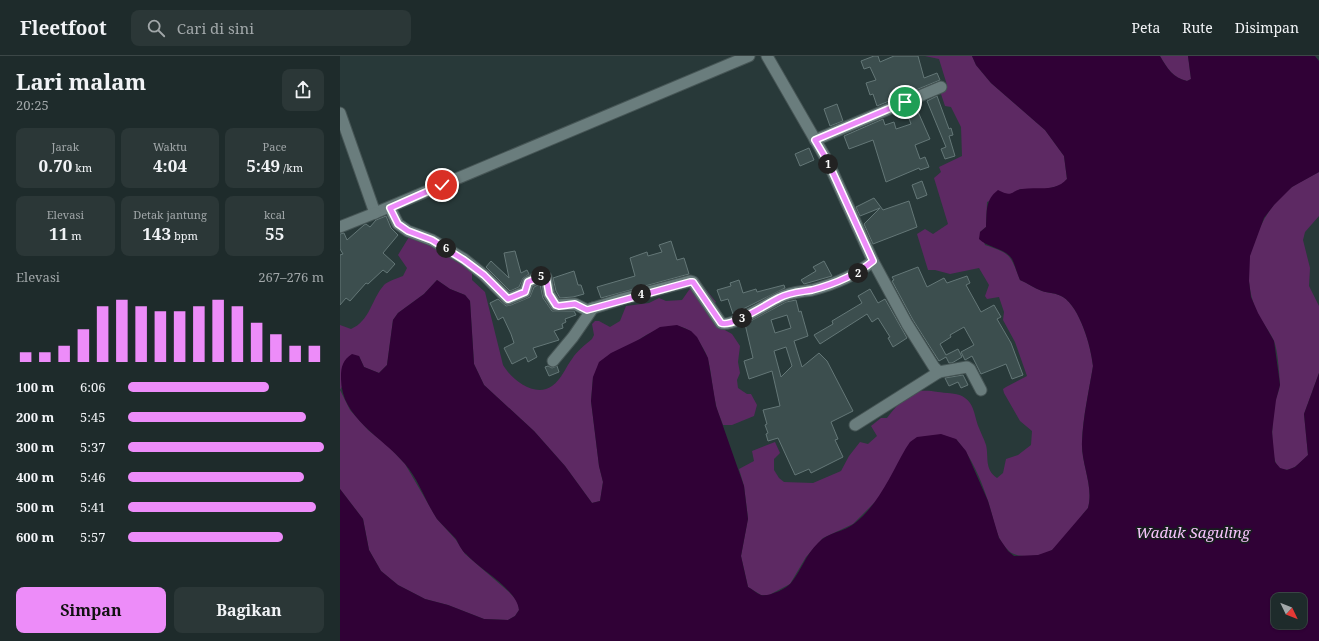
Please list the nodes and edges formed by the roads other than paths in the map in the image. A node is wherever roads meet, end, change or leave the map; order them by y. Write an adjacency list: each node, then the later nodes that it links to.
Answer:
1 (750, 56): 6 (street)
2 (767, 56): 5 (street)
3 (941, 87): 5 (street)
4 (340, 113): 7 (street)
5 (815, 140): 9 (street)
6 (390, 208): 7 (street); 10 (street)
7 (375, 213): 8 (street)
8 (340, 227)
9 (873, 261): 10 (street); 12 (street)
10 (594, 308): 11 (street)
11 (552, 361)
12 (939, 372): 13 (street); 14 (street)
13 (981, 390)
14 (855, 425)

